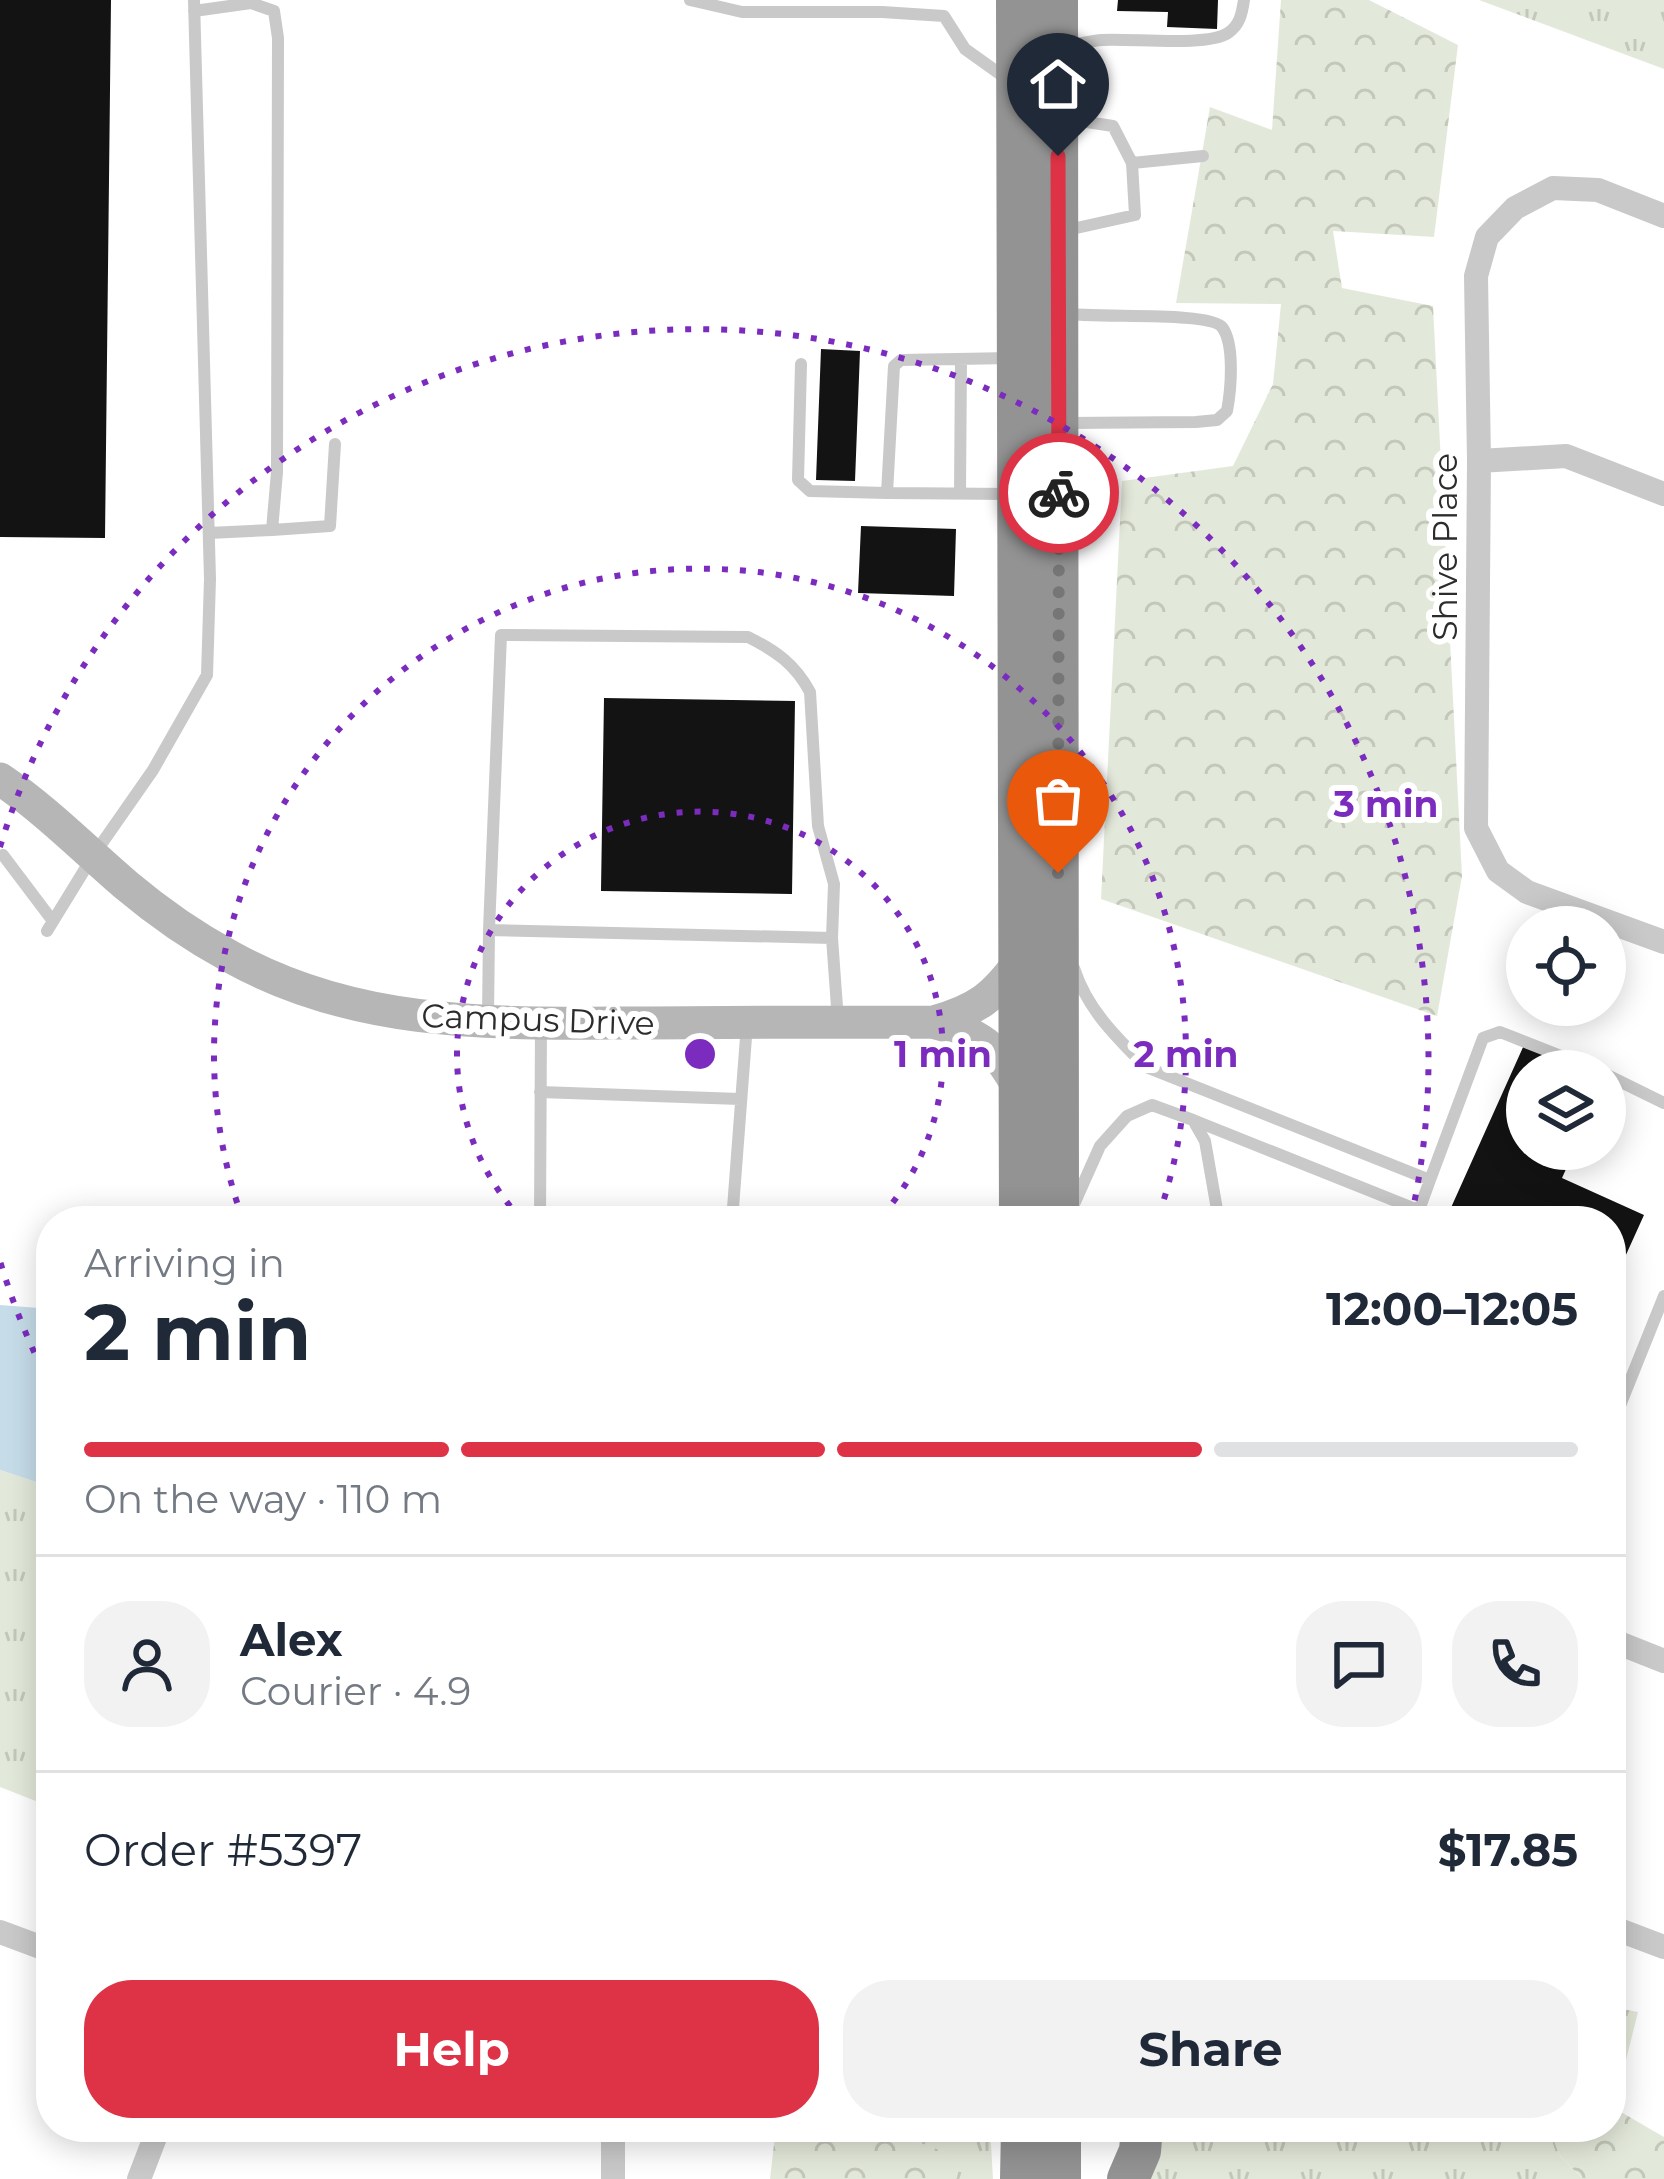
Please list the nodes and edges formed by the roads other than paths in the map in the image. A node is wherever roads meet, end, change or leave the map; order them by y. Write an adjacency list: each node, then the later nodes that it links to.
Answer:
1 (690, 0): 7 (lane)
2 (944, 0): 8 (lane)
3 (1018, 0): 10 (highway)
4 (1057, 0): 9 (highway)
5 (1244, 0): 9 (lane)
6 (194, 6): 27 (lane); 28 (lane)
7 (882, 6): 8 (lane)
8 (944, 16): 10 (lane)
9 (1057, 48): 11 (highway)
10 (1018, 87): 17 (highway)
11 (1057, 117): 13 (lane); 15 (highway)
12 (1203, 156): 13 (lane)
13 (1132, 163): 15 (lane)
14 (1664, 216): 22 (street, Shive Place)
15 (1058, 232): 16 (highway)
16 (1058, 311): 20 (highway); 20 (lane)
17 (1018, 358): 18 (lane); 25 (highway)
18 (961, 359): 23 (lane); 24 (lane)
19 (801, 364): 23 (lane)
20 (1058, 424): 32 (highway)
21 (335, 444): 27 (lane)
22 (1479, 460): 26 (street); 35 (street, Shive Place)
23 (887, 493): 24 (lane)
24 (960, 493): 25 (lane)
25 (1018, 494): 36 (highway)
26 (1664, 494)
27 (272, 530): 28 (lane)
28 (209, 533): 31 (lane)
29 (0, 779): 31 (street, Campus Drive)
30 (3, 855): 31 (lane)
31 (93, 856): 40 (street, Campus Drive)
32 (1058, 915): 49 (lane); 53 (highway)
33 (489, 930): 34 (lane); 34 (lane); 40 (lane)
34 (832, 938): 38 (lane)
35 (1664, 942)
36 (1020, 961): 39 (street, Campus Drive); 44 (highway)
37 (747, 1022): 38 (street, Campus Drive); 41 (street, Campus Drive); 46 (lane)
38 (838, 1022): 39 (street, Campus Drive)
39 (932, 1022): 44 (street, Campus Drive)
40 (488, 1023): 41 (street, Campus Drive)
41 (541, 1023): 45 (lane)
42 (1545, 1050): 49 (lane)
43 (1626, 1085): 47 (lane)
44 (1020, 1090): 52 (highway)
45 (540, 1092): 46 (lane); 50 (lane)
46 (740, 1099): 51 (lane)
47 (1664, 1103)
48 (1193, 1120): 54 (lane); 55 (lane); 56 (lane)
49 (1430, 1180): 57 (lane)
50 (540, 1206)
51 (733, 1206)
52 (1020, 1206)
53 (1058, 1206)
54 (1074, 1206)
55 (1216, 1206)
56 (1393, 1206)
57 (1420, 1206)
58 (1664, 1296): 59 (lane)
59 (1626, 1391)
60 (1626, 1646): 61 (street)
61 (1664, 1661)
62 (0, 1932): 64 (street)
63 (1626, 1933): 65 (street)
64 (36, 1946)
65 (1664, 1947)
66 (154, 2142): 71 (street)
67 (614, 2142): 72 (street)
68 (1022, 2142): 73 (highway)
69 (1060, 2142): 74 (highway)
70 (1141, 2142): 75 (highway)
71 (140, 2179)
72 (613, 2179)
73 (1022, 2179)
74 (1060, 2179)
75 (1128, 2179)

